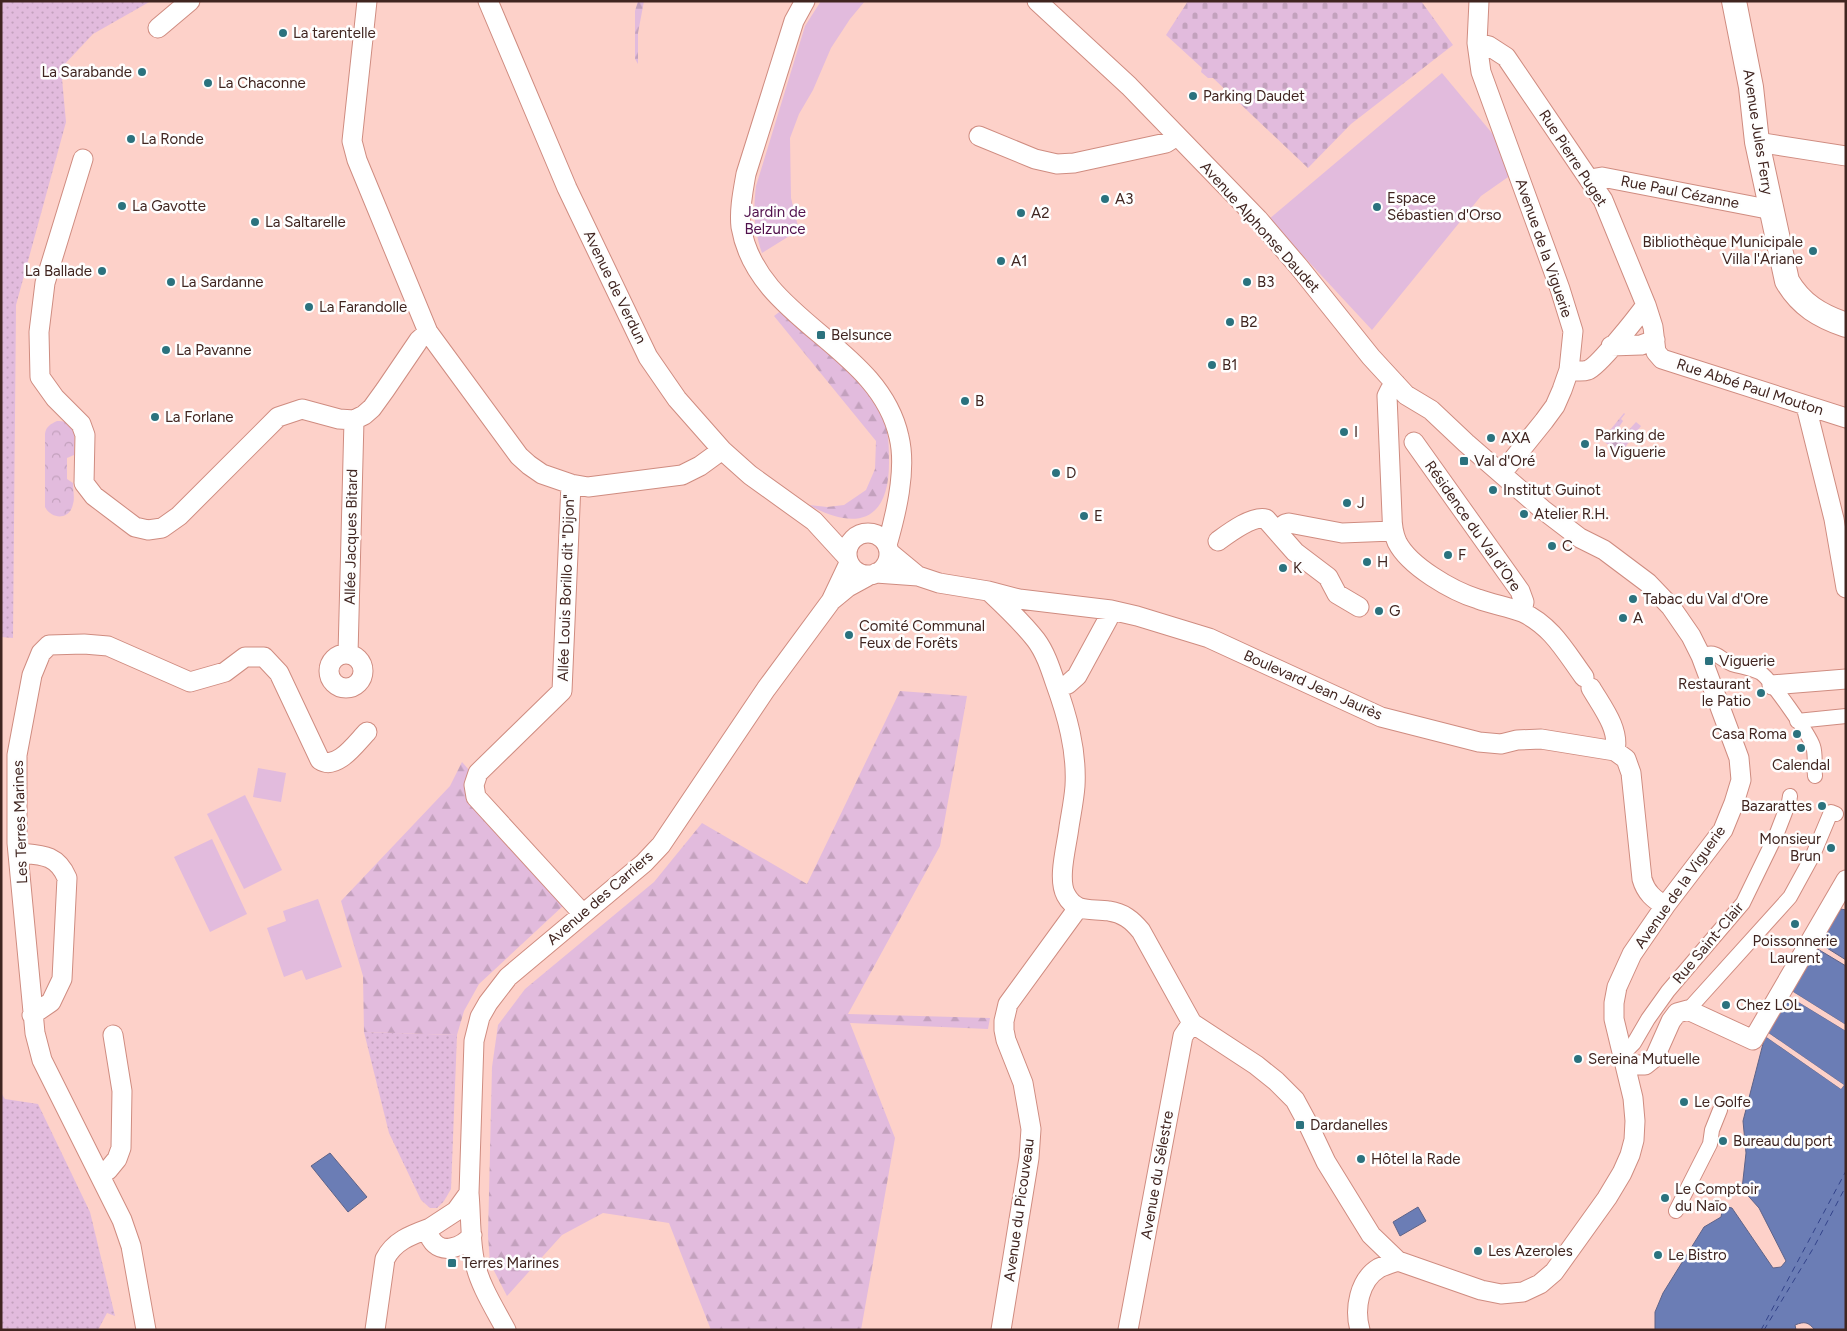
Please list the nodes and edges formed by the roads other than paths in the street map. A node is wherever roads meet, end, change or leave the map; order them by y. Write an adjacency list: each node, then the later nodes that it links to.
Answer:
1 (190, 1): 8 (street)
2 (367, 1): 19 (street)
3 (488, 1): 28 (street, Avenue de Verdun)
4 (805, 1): 31 (street)
5 (1479, 1): 9 (street, Avenue de la Viguerie)
6 (1734, 1): 12 (street, Avenue Jules Ferry)
7 (1037, 4): 11 (street, Avenue Alphonse Daudet)
8 (158, 28)
9 (1477, 43): 15 (street, Rue Pierre Puget); 22 (street, Avenue de la Viguerie)
10 (979, 136): 11 (street)
11 (1177, 136): 23 (street, Avenue Alphonse Daudet)
12 (1757, 142): 13 (street); 16 (street, Avenue Jules Ferry)
13 (1846, 156)
14 (83, 159): 26 (street)
15 (1590, 179): 16 (street, Rue Paul Cézanne); 17 (street, Rue Pierre Puget)
16 (1771, 207): 18 (street, Avenue Jules Ferry)
17 (1646, 304): 20 (street); 21 (street, Rue Pierre Puget)
18 (1846, 326)
19 (428, 332): 26 (street); 30 (street)
20 (1611, 346): 21 (street); 22 (street)
21 (1656, 346): 24 (street, Rue Abbé Paul Mouton)
22 (1568, 370): 29 (street, Avenue de la Viguerie)
23 (1396, 384): 29 (street, Avenue Alphonse Daudet); 35 (street, Résidence du Val d'Ore)
24 (1806, 406): 25 (street, Rue Abbé Paul Mouton); 33 (street)
25 (1846, 418)
26 (354, 420): 48 (street, Allée Jacques Bitard)
27 (1414, 442): 47 (street, Résidence du Val d'Ore)
28 (722, 450): 30 (street); 32 (street, Avenue de Verdun)
29 (1502, 473): 49 (street, Avenue de la Viguerie)
30 (571, 484): 64 (street, Allée Louis Borillo dit "Dijon")
31 (898, 499): 36 (street); 38 (street)
32 (814, 521): 36 (street, Avenue de Verdun); 39 (street, Avenue de Verdun)
33 (1840, 521): 42 (street)
34 (1277, 530): 35 (street); 37 (street); 45 (street)
35 (1393, 531): 47 (street, Résidence du Val d'Ore)
36 (862, 534): 38 (street); 39 (street)
37 (1218, 541)
38 (888, 549): 40 (street); 41 (street)
39 (848, 560): 40 (street); 44 (street, Avenue des Carriers)
40 (873, 574): 41 (street); 44 (street, Avenue des Carriers)
41 (918, 576): 43 (street, Boulevard Jean Jaurès)
42 (1846, 588)
43 (988, 591): 46 (street, Boulevard Jean Jaurès); 52 (street)
44 (831, 601): 64 (street, Avenue des Carriers)
45 (1359, 607)
46 (1111, 610): 52 (street); 56 (street, Boulevard Jean Jaurès)
47 (1522, 612): 56 (street, Résidence du Val d'Ore)
48 (348, 654)
49 (1701, 656): 51 (street); 62 (street, Avenue de la Viguerie)
50 (1846, 679): 51 (street)
51 (1772, 685): 54 (street)
52 (1057, 687): 63 (street)
53 (1846, 716): 54 (street)
54 (1797, 721): 57 (street)
55 (367, 732): 60 (street, Les Terres Marines)
56 (1614, 751): 62 (street)
57 (1815, 776)
58 (1790, 796): 69 (street, Rue Saint-Clair)
59 (1836, 814): 65 (street)
60 (19, 853): 66 (street, Les Terres Marines); 66 (street)
61 (1846, 880): 65 (street)
62 (1665, 906): 69 (street, Avenue de la Viguerie)
63 (1078, 908): 67 (street); 85 (street, Avenue du Picouveau)
64 (583, 914): 72 (street, Avenue des Carriers)
65 (1688, 1010): 69 (street)
66 (32, 1015): 71 (street, Les Terres Marines)
67 (1192, 1023): 77 (street); 86 (street, Avenue du Sélestre)
68 (113, 1035): 71 (street)
69 (1624, 1059): 79 (street, Avenue de la Viguerie)
70 (1720, 1110): 73 (street)
71 (99, 1174): 82 (street, Les Terres Marines)
72 (469, 1194): 74 (street); 76 (street, Avenue des Carriers)
73 (1676, 1211)
74 (449, 1215): 75 (street); 76 (street)
75 (430, 1228): 78 (street); 81 (street)
76 (472, 1230): 78 (street); 84 (street, Avenue des Carriers)
77 (1371, 1235): 79 (street); 80 (street)
78 (440, 1248): 81 (street)
79 (1398, 1261): 80 (street)
80 (1368, 1277): 87 (street)
81 (383, 1280): 83 (street)
82 (146, 1330)
83 (376, 1330)
84 (506, 1330)
85 (1001, 1330)
86 (1128, 1330)
87 (1360, 1330)

